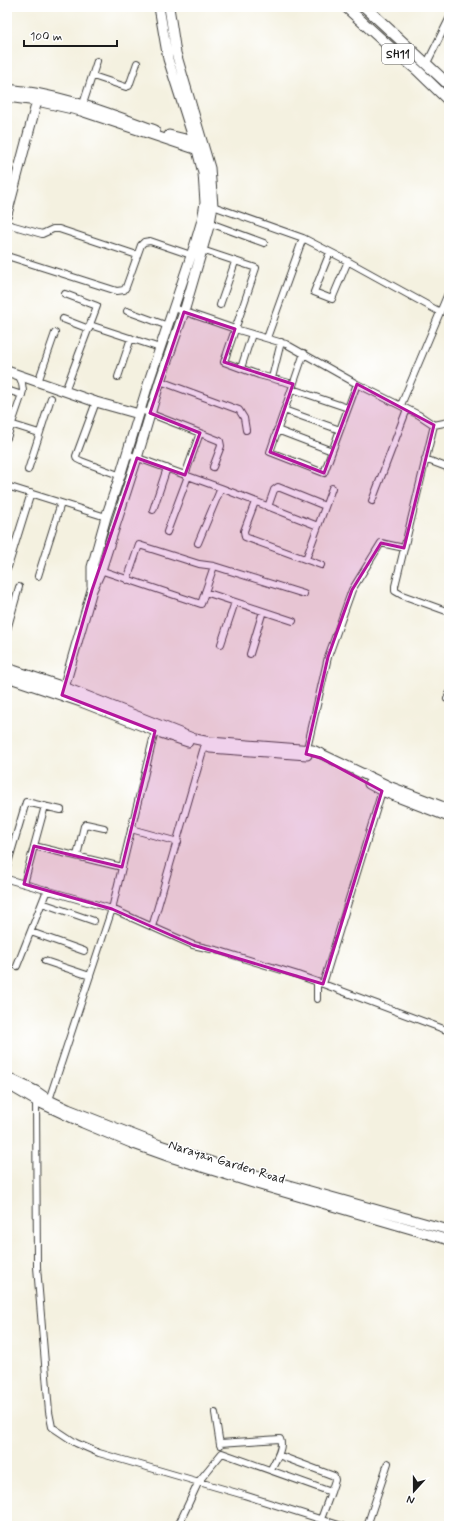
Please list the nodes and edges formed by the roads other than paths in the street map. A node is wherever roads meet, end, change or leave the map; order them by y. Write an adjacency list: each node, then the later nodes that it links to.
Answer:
1 (160, 7): 17 (street)
2 (169, 7): 18 (street)
3 (346, 7): 9 (main road, SH11)
4 (365, 7): 8 (main road, SH11)
5 (449, 19): 8 (street)
6 (98, 61): 10 (street)
7 (137, 63): 10 (street)
8 (428, 64): 9 (street); 11 (main road, SH11)
9 (419, 72): 15 (main road, SH11)
10 (93, 76): 16 (street)
11 (449, 84)
12 (7, 89): 16 (street)
13 (7, 97): 14 (street)
14 (37, 101): 16 (street); 20 (street)
15 (449, 101)
16 (82, 107): 17 (street); 18 (street)
17 (193, 141): 18 (street)
18 (202, 149): 19 (street)
19 (209, 205): 21 (street); 23 (street); 28 (street)
20 (7, 214)
21 (210, 223): 24 (street); 25 (street)
22 (7, 224): 27 (street)
23 (303, 238): 26 (street); 46 (street)
24 (264, 243)
25 (202, 250): 31 (street); 37 (street)
26 (330, 252): 30 (street); 30 (street)
27 (138, 255): 28 (street); 29 (street)
28 (191, 255): 35 (street)
29 (7, 256)
30 (348, 261): 38 (street)
31 (235, 262): 34 (street); 42 (street)
32 (449, 291): 38 (street)
33 (65, 294): 41 (street)
34 (220, 305)
35 (174, 308): 37 (street); 40 (street)
36 (127, 311): 40 (street)
37 (184, 312): 42 (street); 55 (street)
38 (440, 312): 64 (street)
39 (63, 319): 41 (street)
40 (168, 326): 48 (street)
41 (90, 327): 45 (street); 60 (street)
42 (235, 329): 44 (street); 50 (street)
43 (55, 333): 56 (street)
44 (252, 334): 46 (street); 50 (street)
45 (131, 338): 48 (street); 53 (street)
46 (266, 338): 47 (street)
47 (281, 342): 49 (street); 54 (street)
48 (160, 348): 68 (street)
49 (304, 353): 57 (street); 58 (street)
50 (241, 368): 54 (street)
51 (7, 371): 52 (street)
52 (19, 376): 56 (street); 61 (street)
53 (118, 377)
54 (272, 378): 58 (street)
55 (160, 381): 69 (street); 73 (street)
56 (38, 382): 60 (street)
57 (357, 384): 64 (street); 65 (street)
58 (292, 387): 65 (street); 67 (street)
59 (7, 390): 61 (street)
60 (65, 391): 63 (street)
61 (22, 395): 71 (street)
62 (51, 398): 77 (street)
63 (96, 402): 68 (street); 88 (street)
64 (401, 405): 66 (street)
65 (348, 408): 75 (street)
66 (407, 409): 72 (street); 93 (street)
67 (284, 410): 74 (street); 75 (street)
68 (140, 412): 69 (street); 80 (street)
69 (150, 413): 76 (street); 81 (street)
70 (449, 422): 72 (street)
71 (9, 423): 77 (street); 78 (street)
72 (434, 425): 82 (street)
73 (246, 430)
74 (277, 430): 79 (street); 79 (street)
75 (340, 430): 79 (street)
76 (200, 432): 83 (street); 87 (street)
77 (39, 433): 86 (street)
78 (7, 438)
79 (332, 451)
80 (127, 454): 81 (street); 88 (street)
81 (137, 458): 84 (street); 108 (street)
82 (425, 459): 85 (street); 103 (street)
83 (213, 467)
84 (167, 468): 87 (street); 98 (street)
85 (449, 468)
86 (28, 470)
87 (187, 475): 90 (street); 101 (street)
88 (121, 476): 99 (street)
89 (7, 486): 92 (street)
90 (221, 488): 94 (street); 102 (street)
91 (332, 488): 97 (street)
92 (31, 493): 95 (street); 106 (street)
93 (372, 501)
94 (255, 502): 96 (street); 104 (street)
95 (61, 503): 99 (street); 109 (street)
96 (268, 506): 97 (street); 100 (street)
97 (325, 506): 100 (street)
98 (153, 510)
99 (106, 517): 108 (street)
100 (318, 526): 104 (street)
101 (167, 532)
102 (198, 543)
103 (404, 548): 116 (street); 125 (street)
104 (306, 559): 105 (street)
105 (321, 565)
106 (8, 566)
107 (214, 566): 110 (street); 112 (street); 113 (street)
108 (96, 568): 110 (street); 122 (street)
109 (38, 576)
110 (127, 580): 112 (street)
111 (19, 587): 118 (street)
112 (205, 592): 114 (street)
113 (304, 594)
114 (235, 602): 115 (street); 119 (street)
115 (263, 612): 117 (street); 120 (street)
116 (449, 612)
117 (293, 621)
118 (7, 630)
119 (221, 644)
120 (250, 654)
121 (7, 672): 122 (street)
122 (63, 691): 123 (street); 125 (street)
123 (155, 731): 124 (street); 132 (street)
124 (204, 747): 125 (street); 133 (street)
125 (307, 752): 126 (street); 128 (street)
126 (382, 791): 130 (street); 150 (street)
127 (45, 806): 129 (street); 134 (street); 136 (street)
128 (449, 808)
129 (61, 810)
130 (449, 817)
131 (104, 828): 135 (street)
132 (131, 829): 133 (street); 137 (street)
133 (178, 842): 144 (street)
134 (34, 846): 135 (street); 139 (street)
135 (77, 856): 137 (street)
136 (7, 866)
137 (122, 867): 142 (street)
138 (7, 879): 139 (street)
139 (24, 884): 140 (street)
140 (47, 890): 141 (street); 142 (street)
141 (42, 903): 143 (street); 145 (street)
142 (112, 909): 144 (street); 149 (street)
143 (94, 921)
144 (152, 927): 150 (street)
145 (31, 932): 146 (street); 148 (street)
146 (84, 952)
147 (45, 961): 149 (street)
148 (17, 966)
149 (90, 976): 156 (street)
150 (320, 983): 151 (street); 152 (street)
151 (317, 999)
152 (449, 1031)
153 (7, 1076): 155 (street)
154 (7, 1084): 157 (street, Narayan Garden Road)
155 (36, 1090): 156 (street); 157 (street)
156 (49, 1100): 158 (street)
157 (36, 1101): 159 (street, Narayan Garden Road); 166 (street)
158 (449, 1230)
159 (449, 1240)
160 (215, 1414): 161 (street)
161 (220, 1443): 162 (street); 163 (street)
162 (222, 1453): 165 (street); 166 (street)
163 (278, 1455): 165 (street); 167 (street)
164 (388, 1463): 171 (street)
165 (272, 1470): 167 (street)
166 (199, 1481): 168 (street); 169 (street)
167 (331, 1492): 168 (street)
168 (321, 1519): 170 (street)
169 (178, 1526)
170 (342, 1526)
171 (367, 1526)

